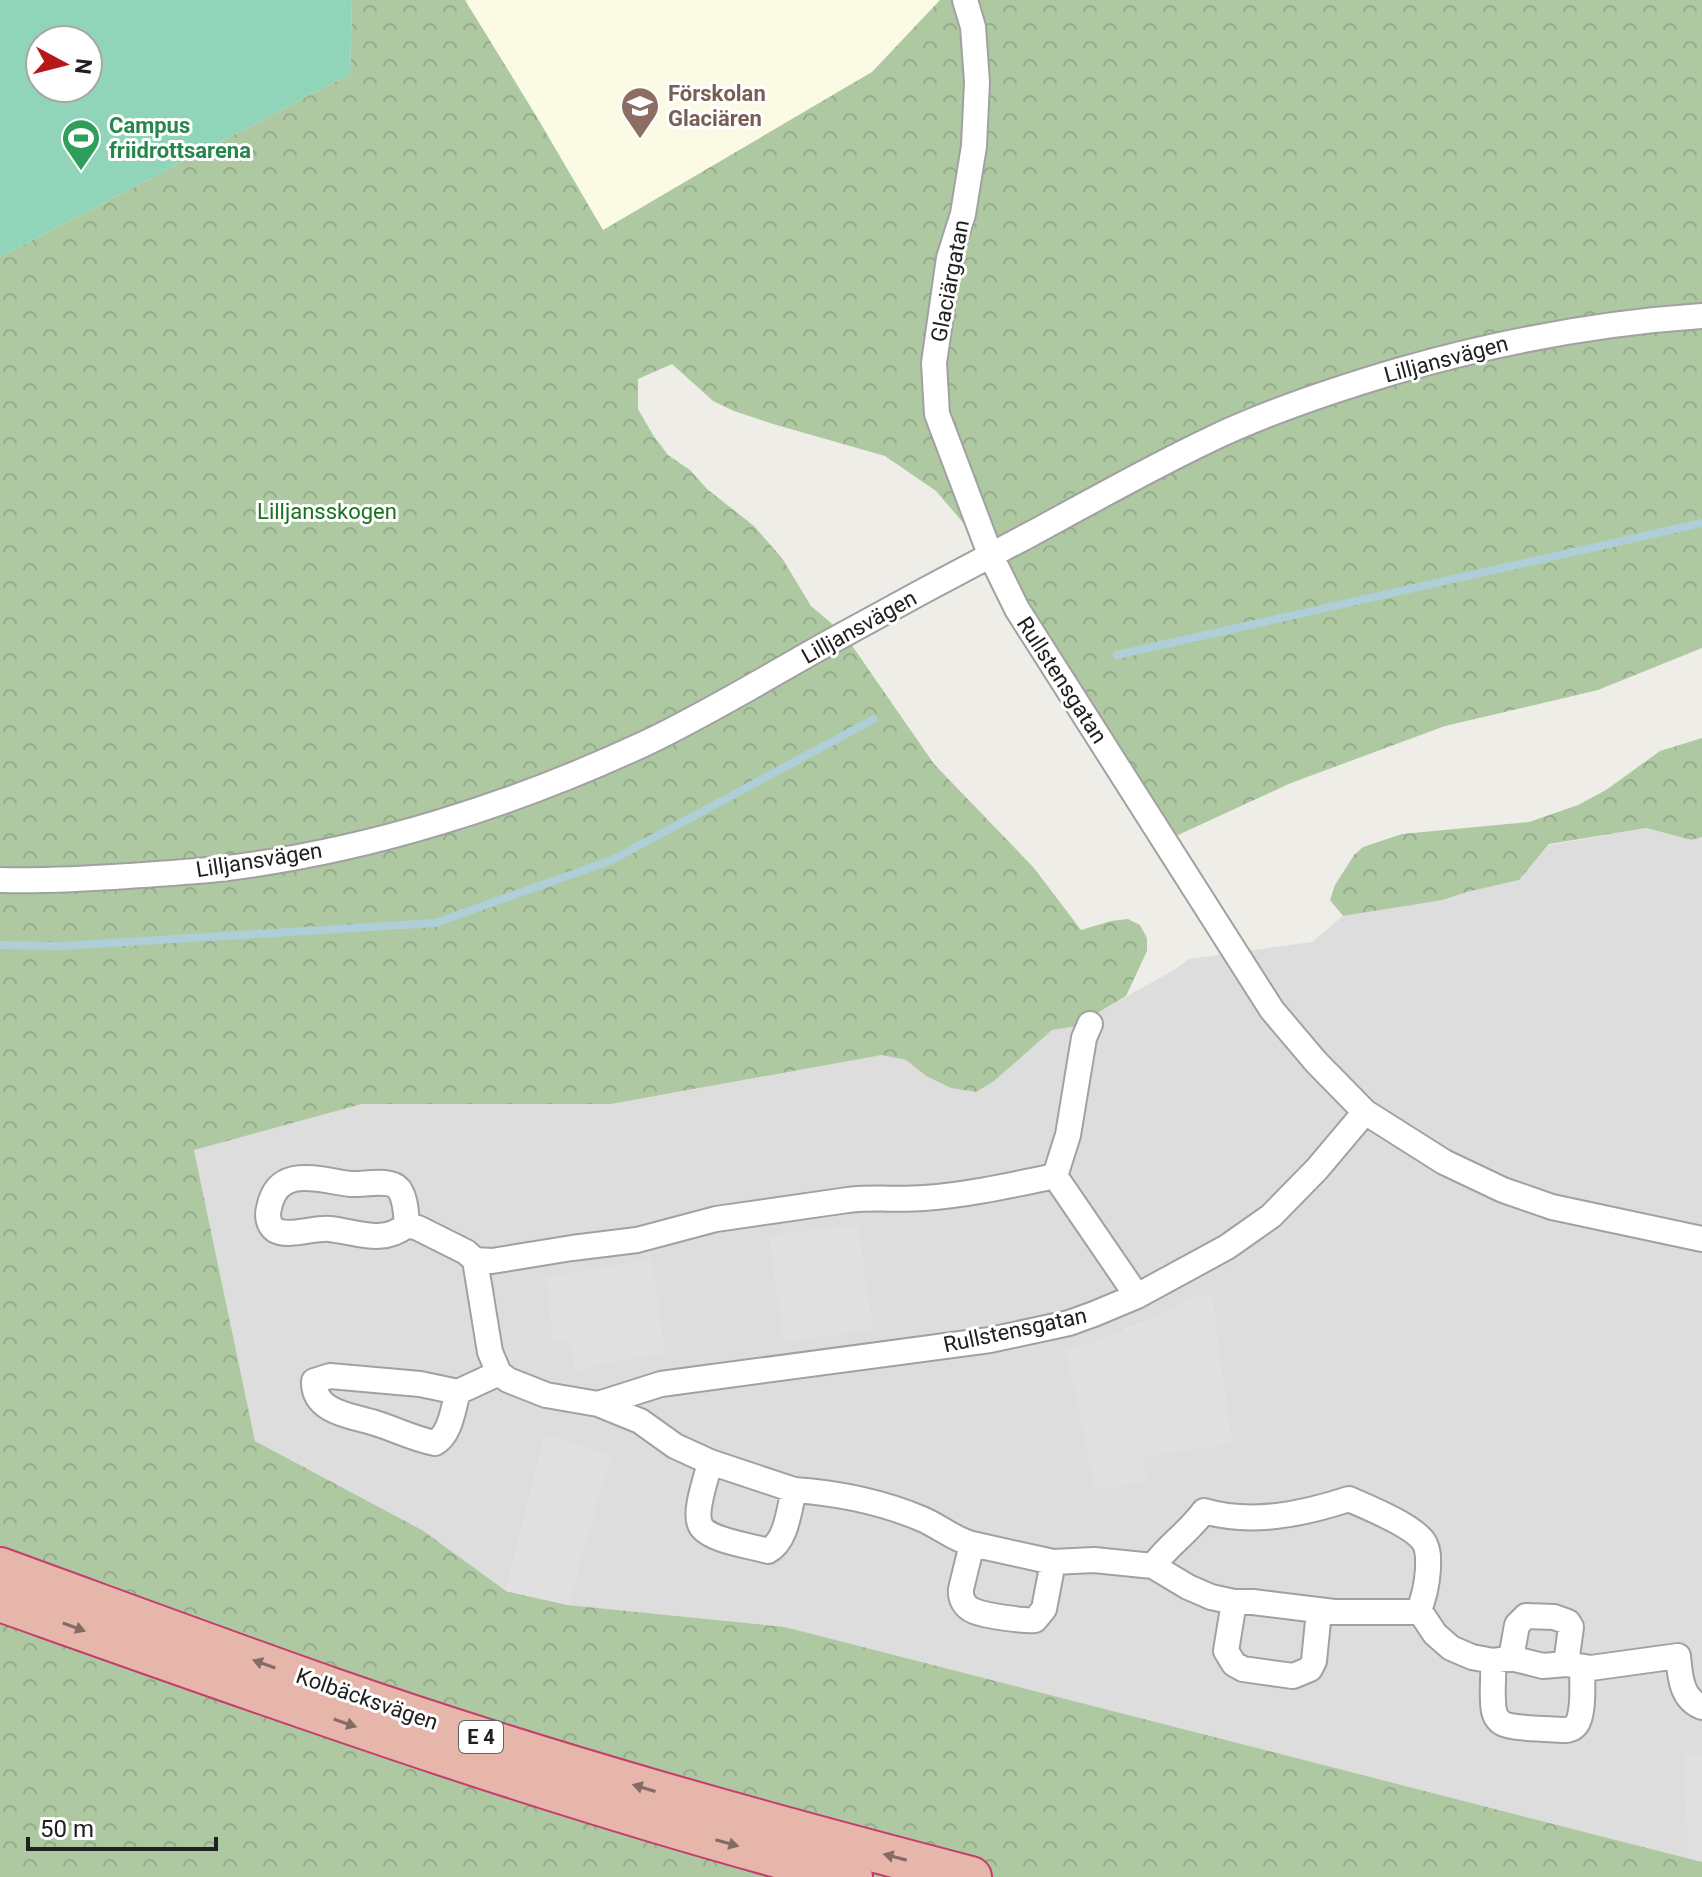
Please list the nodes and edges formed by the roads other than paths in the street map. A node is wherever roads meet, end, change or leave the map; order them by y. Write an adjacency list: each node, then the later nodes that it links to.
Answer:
1 (965, 0): 3 (street, Glaciärgatan)
2 (1702, 316): 3 (street, Lilljansvägen)
3 (990, 554): 4 (street, Lilljansvägen); 6 (street, Rullstensgatan)
4 (0, 880)
5 (1090, 1024): 7 (street)
6 (1365, 1112): 9 (street, Rullstensgatan); 11 (street, Rullstensgatan)
7 (1055, 1176): 10 (street); 11 (street)
8 (407, 1225): 8 (street); 10 (street)
9 (1702, 1239)
10 (475, 1260): 12 (street)
11 (1137, 1296): 14 (street, Rullstensgatan)
12 (499, 1373): 13 (street); 14 (street)
13 (458, 1392): 13 (street)
14 (598, 1404): 15 (street)
15 (710, 1462): 16 (street); 16 (street)
16 (794, 1490): 17 (street)
17 (972, 1544): 18 (street); 18 (street)
18 (1053, 1562): 19 (street)
19 (1153, 1566): 22 (street); 24 (street)
20 (0, 1568): 29 (highway, Kolbäcksvägen / E 4, one-way to 20)
21 (0, 1601): 28 (highway, Kolbäcksvägen / E 4, one-way to 28)
22 (1234, 1602): 23 (street); 23 (street)
23 (1319, 1611): 24 (street)
24 (1418, 1612): 25 (street)
25 (1502, 1660): 26 (street); 26 (street); 26 (street)
26 (1574, 1666): 27 (street)
27 (1702, 1707)
28 (852, 1877)
29 (971, 1877)

